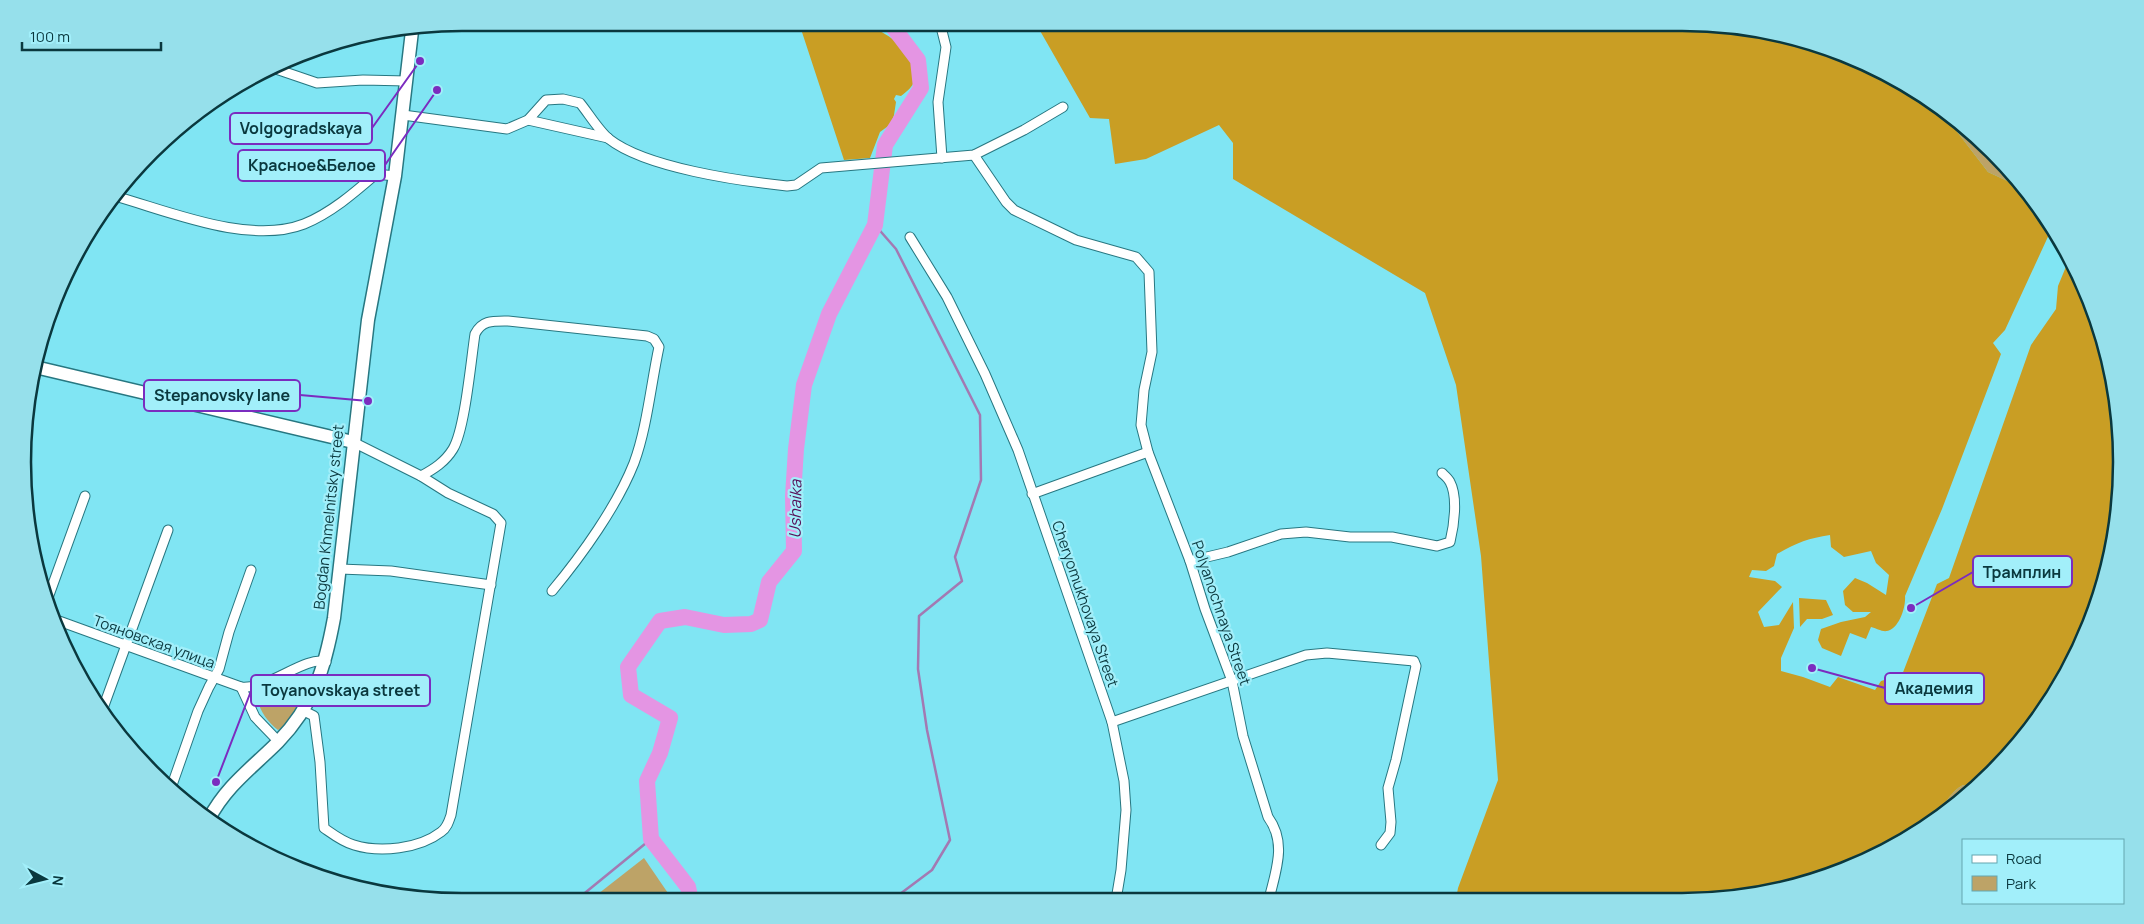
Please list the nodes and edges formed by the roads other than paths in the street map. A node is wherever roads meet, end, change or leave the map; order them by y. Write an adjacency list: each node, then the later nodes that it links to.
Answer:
1 (942, 31): 10 (street)
2 (412, 34): 4 (street, Bogdan Khmelnitsky street)
3 (282, 71): 4 (street)
4 (406, 82): 6 (street, Bogdan Khmelnitsky street)
5 (1063, 107): 9 (street)
6 (403, 116): 7 (street); 11 (street, Bogdan Khmelnitsky street)
7 (528, 120): 8 (street); 8 (street)
8 (608, 138): 10 (street)
9 (974, 155): 10 (street); 16 (street, Polyanochnaya Street)
10 (942, 158)
11 (395, 176): 12 (street); 15 (street, Bogdan Khmelnitsky street)
12 (122, 198)
13 (910, 237): 19 (street, Cheryomukhovaya Street)
14 (42, 369): 15 (street)
15 (353, 442): 18 (street); 23 (street, Bogdan Khmelnitsky street)
16 (1148, 452): 19 (street); 22 (street, Polyanochnaya Street)
17 (1442, 472): 22 (street)
18 (421, 476): 25 (street); 27 (street)
19 (1032, 494): 36 (street, Cheryomukhovaya Street)
20 (85, 496): 26 (street)
21 (168, 530): 29 (street)
22 (1190, 561): 32 (street, Polyanochnaya Street)
23 (340, 569): 25 (street); 30 (street, Bogdan Khmelnitsky street)
24 (251, 570): 31 (street)
25 (491, 585): 35 (street)
26 (51, 590)
27 (552, 591)
28 (62, 622): 29 (street, Тояновская улица)
29 (127, 646): 31 (street, Тояновская улица); 34 (street)
30 (326, 662): 33 (street, Тояновская улица); 35 (street, Bogdan Khmelnitsky street)
31 (215, 678): 33 (street, Тояновская улица); 38 (street)
32 (1232, 681): 36 (street); 40 (street); 42 (street, Polyanochnaya Street)
33 (241, 687): 37 (street)
34 (105, 703)
35 (304, 711): 37 (street, Bogdan Khmelnitsky street)
36 (1112, 722): 41 (street, Cheryomukhovaya Street)
37 (279, 742): 39 (street, Bogdan Khmelnitsky street)
38 (173, 782)
39 (213, 813)
40 (1382, 845)
41 (1117, 893)
42 (1270, 893)

